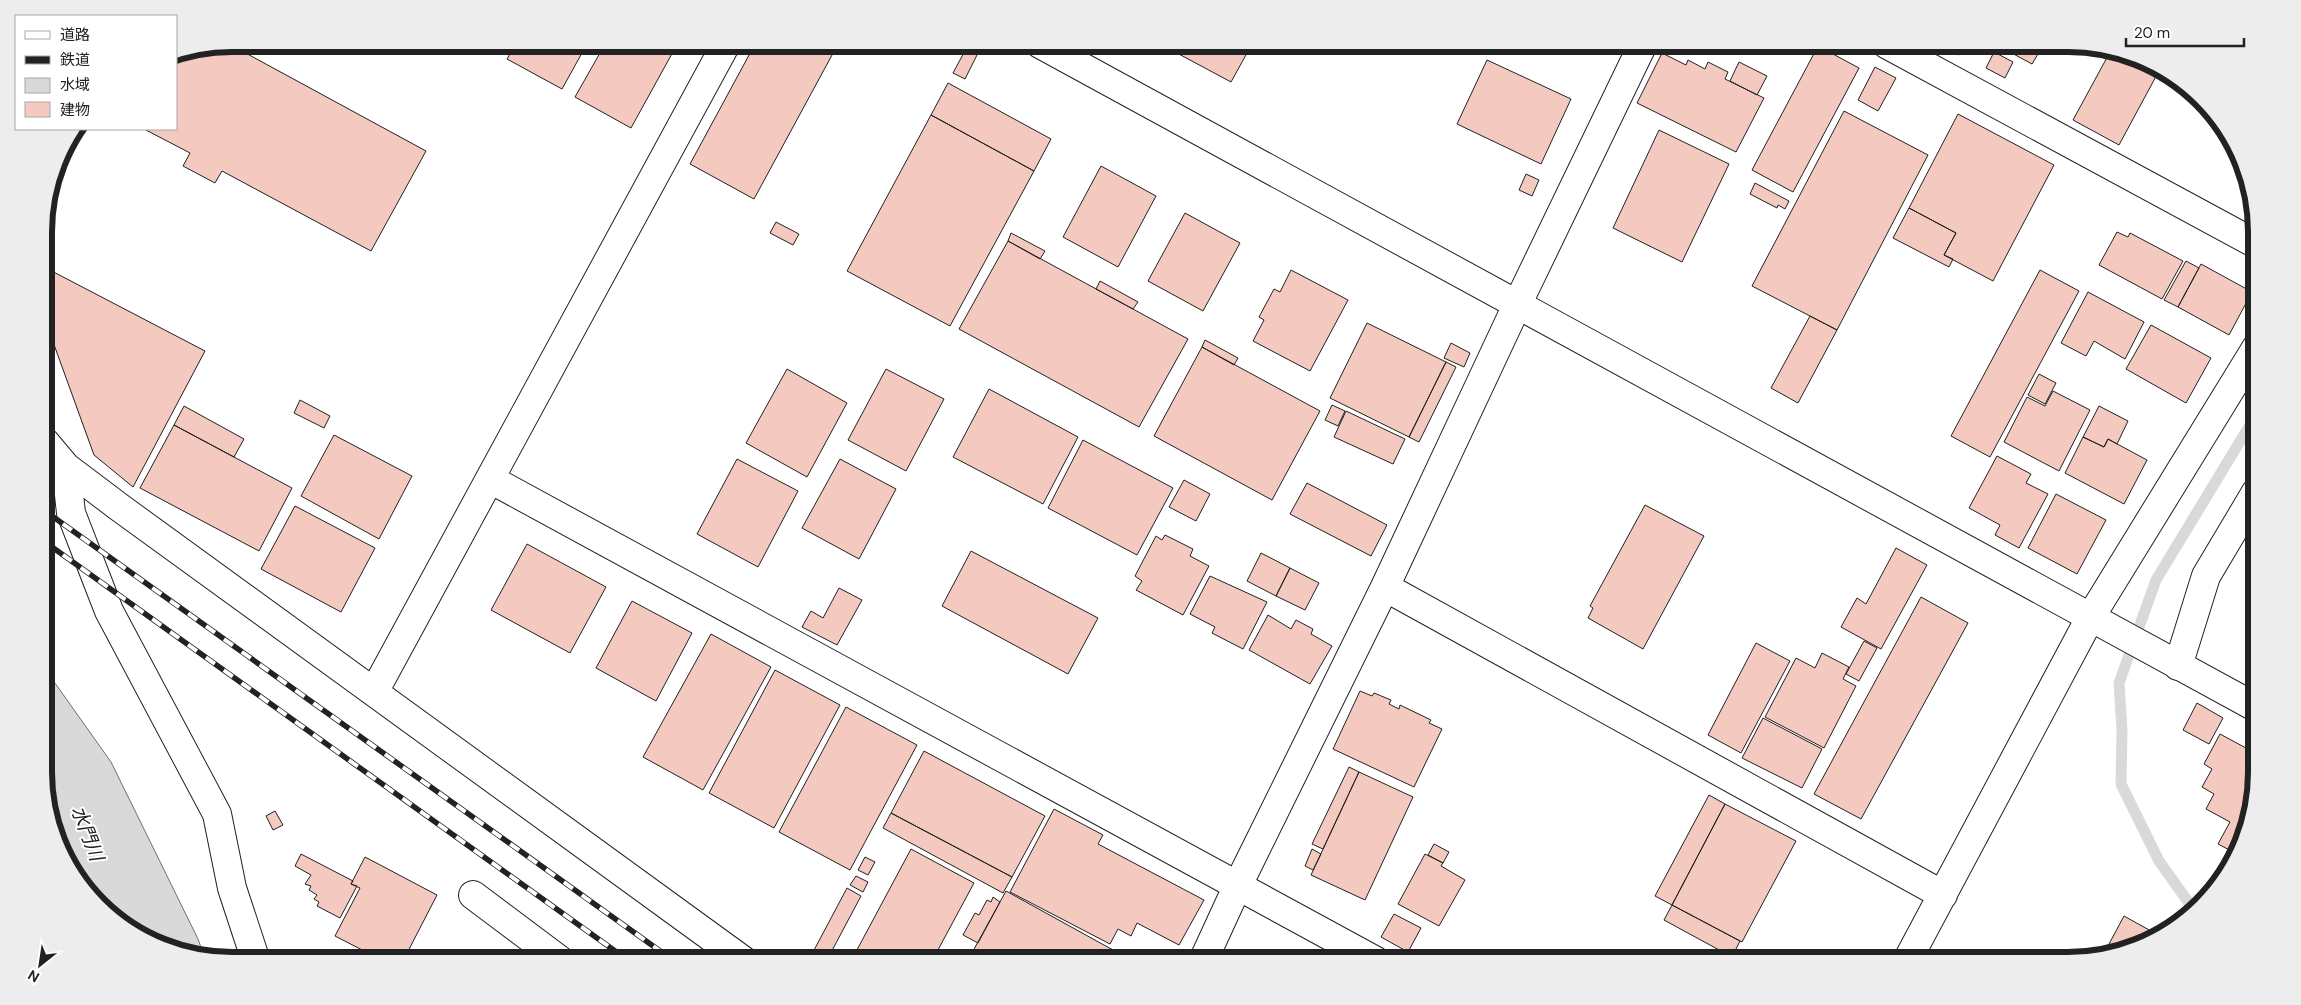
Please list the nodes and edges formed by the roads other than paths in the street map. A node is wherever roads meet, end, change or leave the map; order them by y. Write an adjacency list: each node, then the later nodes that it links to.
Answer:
1 (722, 52): 10 (street)
2 (1055, 52): 6 (street)
3 (1639, 52): 6 (street)
4 (1901, 52): 5 (street)
5 (2248, 240)
6 (1518, 303): 12 (street); 13 (street)
7 (2248, 361): 13 (street)
8 (52, 450): 9 (street)
9 (66, 467): 15 (street); 20 (street)
10 (490, 479): 15 (street); 17 (street)
11 (2248, 505): 14 (street)
12 (1385, 587): 17 (street); 19 (street)
13 (2090, 618): 14 (street); 19 (street)
14 (2178, 666): 16 (street)
15 (374, 692): 22 (street)
16 (2248, 703)
17 (1237, 887): 23 (street); 24 (street)
18 (472, 895): 21 (street)
19 (1943, 895): 25 (street)
20 (253, 952)
21 (549, 952)
22 (732, 952)
23 (1206, 952)
24 (1359, 952)
25 (1912, 952)

